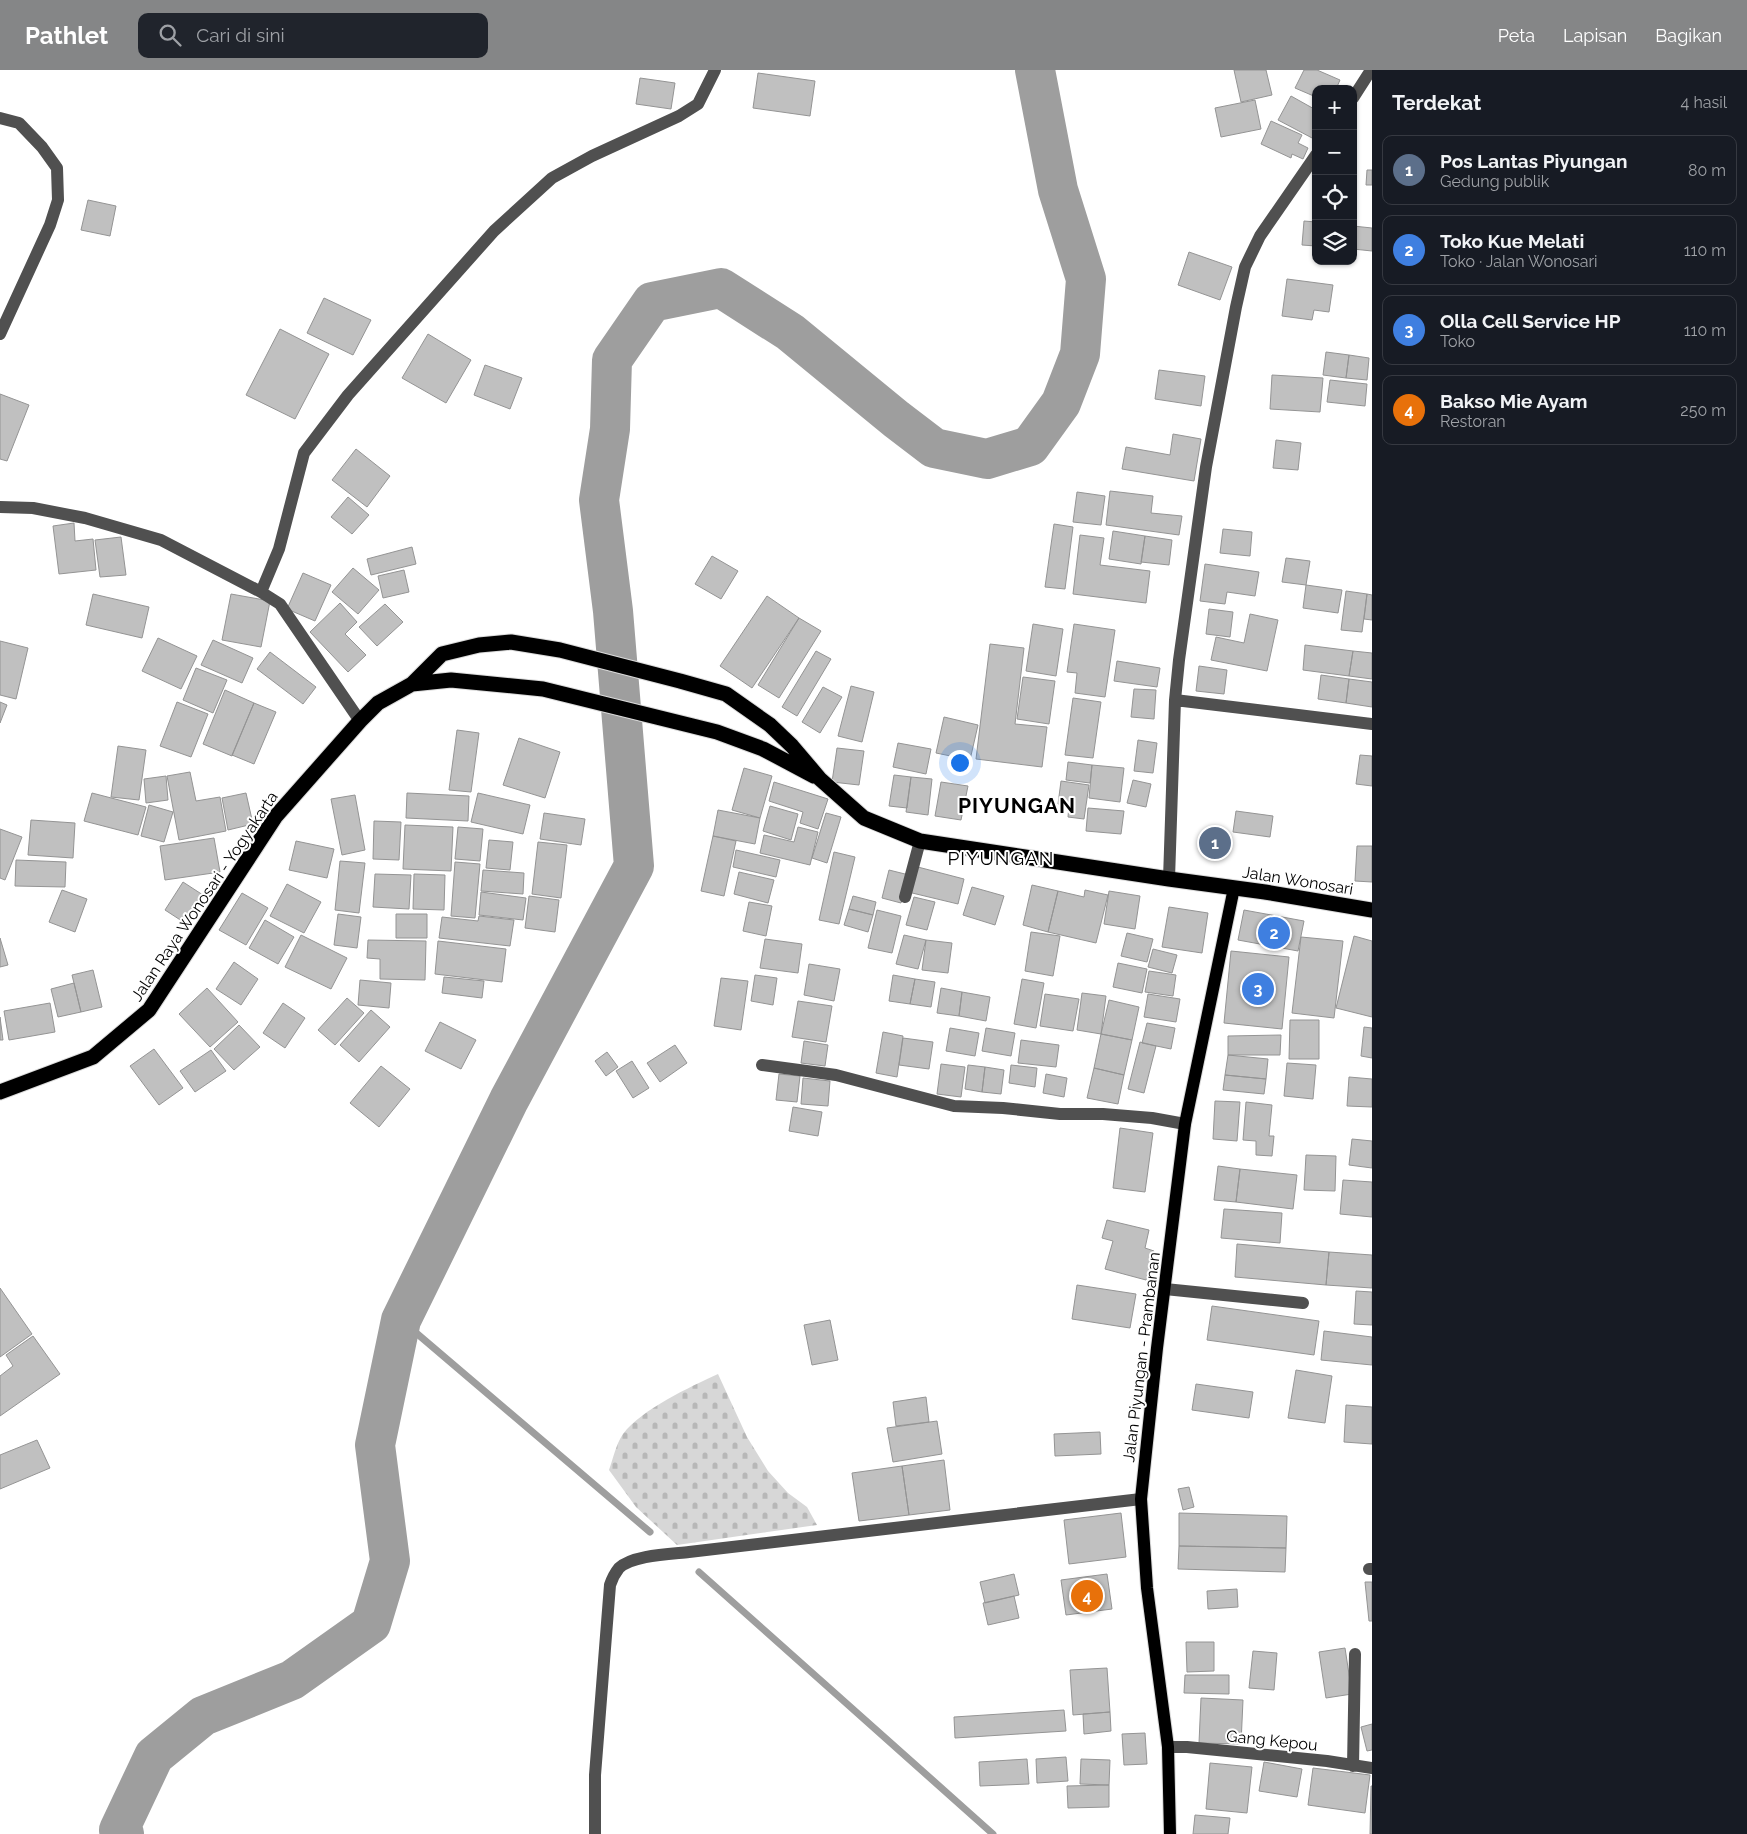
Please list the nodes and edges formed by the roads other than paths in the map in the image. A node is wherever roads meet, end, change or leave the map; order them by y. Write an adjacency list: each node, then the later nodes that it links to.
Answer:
1 (715, 70): 8 (street)
2 (1371, 70): 3 (street)
3 (1357, 92)
4 (0, 118): 6 (street)
5 (1312, 161): 11 (street)
6 (0, 334)
7 (0, 507): 8 (street)
8 (262, 592): 12 (street)
9 (680, 681): 10 (highway, Jalan Raya Wonosari - Yogyakarta); 15 (highway, Jalan Wonosari)
10 (412, 684): 12 (highway, Jalan Raya Wonosari - Yogyakarta); 14 (highway, Jalan Raya Wonosari - Yogyakarta)
11 (1175, 700): 13 (street); 17 (street)
12 (360, 721): 22 (highway, Jalan Raya Wonosari - Yogyakarta)
13 (1372, 724)
14 (717, 732): 15 (highway, Jalan Wonosari)
15 (820, 779): 16 (highway, Jalan Wonosari)
16 (920, 841): 17 (highway, Jalan Wonosari); 19 (street)
17 (1169, 879): 18 (highway, Jalan Wonosari)
18 (1234, 888): 20 (highway, Jalan Wonosari); 23 (main road, Jalan Piyungan - Prambanan)
19 (906, 897)
20 (1372, 910)
21 (762, 1065): 23 (street)
22 (0, 1092)
23 (1185, 1124): 24 (main road, Jalan Piyungan - Prambanan)
24 (1165, 1289): 25 (street); 26 (main road, Jalan Piyungan - Prambanan)
25 (1303, 1303)
26 (1141, 1499): 28 (main road, Jalan Piyungan - Prambanan); 31 (street)
27 (1355, 1654): 29 (street)
28 (1168, 1747): 29 (street, Gang Kepou); 32 (main road, Jalan Piyungan - Prambanan)
29 (1353, 1766): 30 (street, Gang Kepou)
30 (1372, 1768)
31 (595, 1834)
32 (1170, 1834)

